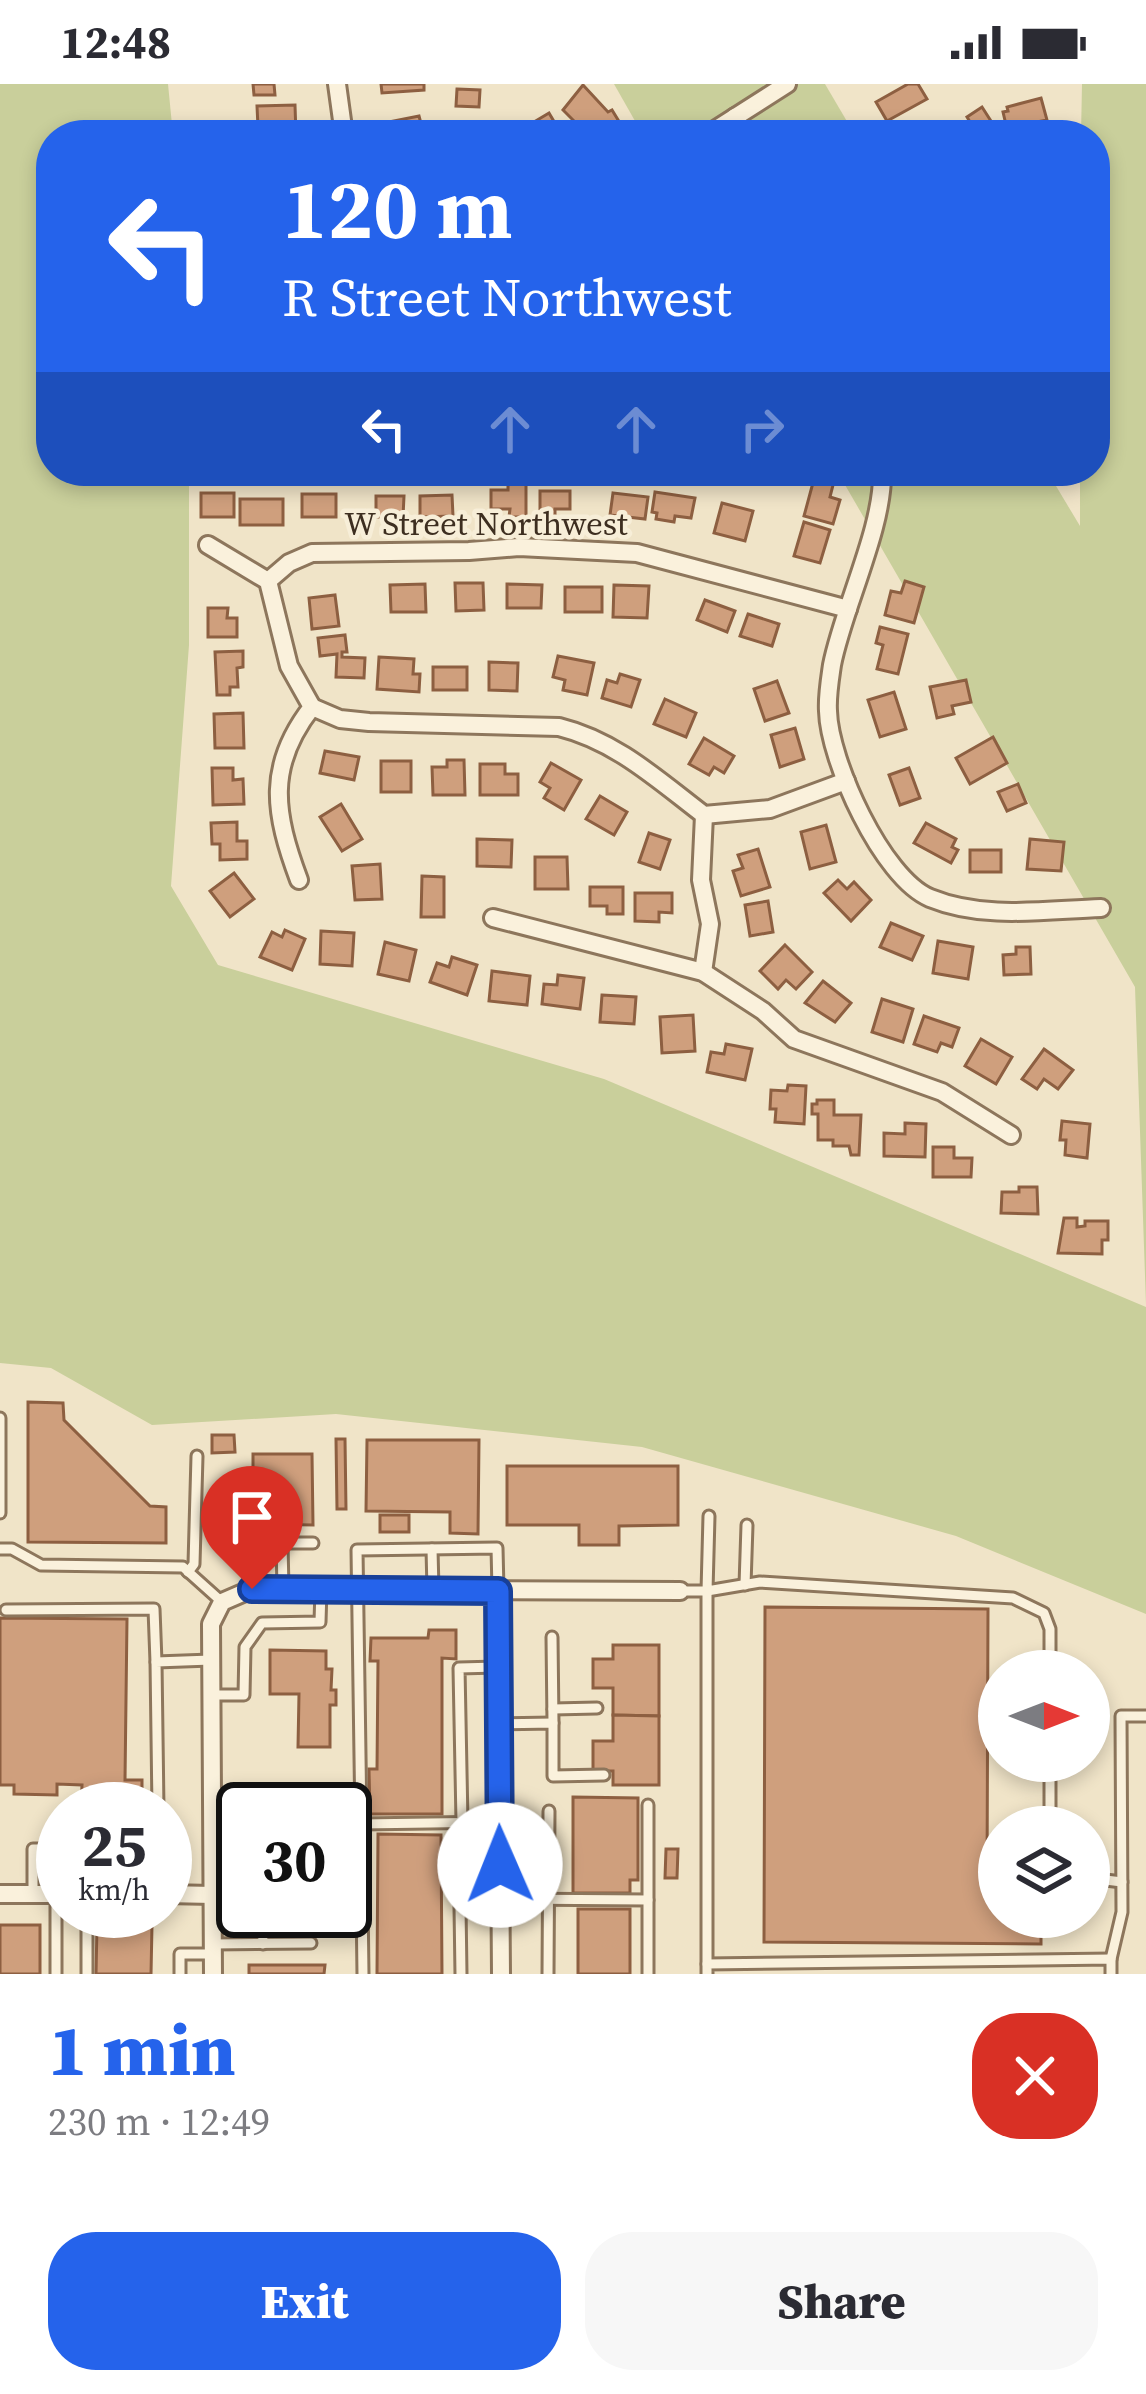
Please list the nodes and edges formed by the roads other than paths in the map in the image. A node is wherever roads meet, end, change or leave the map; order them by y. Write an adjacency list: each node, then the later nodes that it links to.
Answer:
1 (337, 84): 4 (street)
2 (787, 84): 3 (street)
3 (735, 117): 5 (street); 6 (street)
4 (342, 120)
5 (730, 120)
6 (737, 120)
7 (879, 486): 10 (street)
8 (208, 545): 9 (street)
9 (268, 580): 10 (street, W Street Northwest); 11 (street)
10 (848, 609): 12 (street)
11 (312, 707): 13 (street); 14 (street)
12 (846, 781): 13 (street); 15 (street)
13 (704, 815): 17 (street)
14 (299, 880)
15 (1101, 908)
16 (493, 918): 17 (street)
17 (703, 973): 18 (street)
18 (1011, 1135)
19 (0, 1418): 21 (lane)
20 (197, 1456): 29 (lane)
21 (0, 1513)
22 (709, 1516): 36 (lane)
23 (747, 1525): 30 (lane)
24 (314, 1543): 26 (lane)
25 (224, 1544): 26 (lane)
26 (282, 1544): 31 (lane)
27 (0, 1549): 29 (lane)
28 (432, 1549): 33 (lane); 34 (lane); 35 (lane)
29 (188, 1572): 38 (lane)
30 (745, 1585): 36 (lane); 41 (lane)
31 (283, 1589): 32 (street); 38 (street)
32 (321, 1589): 33 (street); 45 (lane)
33 (358, 1590): 34 (street); 53 (lane)
34 (433, 1590): 35 (street)
35 (498, 1591): 37 (street); 44 (street)
36 (707, 1591): 37 (lane); 83 (lane)
37 (680, 1592)
38 (222, 1602): 42 (street)
39 (7, 1610): 43 (lane)
40 (552, 1637): 46 (lane)
41 (1050, 1650)
42 (212, 1660): 43 (lane); 45 (street)
43 (156, 1661): 52 (lane)
44 (498, 1667): 50 (street); 56 (lane)
45 (212, 1695): 59 (street)
46 (553, 1708): 47 (lane); 49 (lane)
47 (597, 1708)
48 (1146, 1716): 66 (lane)
49 (553, 1723): 50 (lane); 51 (lane)
50 (498, 1724): 57 (street)
51 (604, 1775)
52 (158, 1782)
53 (360, 1782)
54 (648, 1805): 73 (lane)
55 (549, 1811): 71 (lane)
56 (462, 1822): 57 (lane); 58 (lane)
57 (499, 1822): 64 (street)
58 (372, 1824)
59 (212, 1828): 60 (lane); 72 (street)
60 (216, 1828)
61 (459, 1839): 63 (lane)
62 (36, 1849): 68 (lane)
63 (460, 1865): 64 (lane); 89 (lane)
64 (500, 1865): 70 (street)
65 (1110, 1881): 66 (lane)
66 (1122, 1882): 82 (lane)
67 (0, 1894): 68 (street)
68 (33, 1894)
69 (192, 1897): 72 (street)
70 (500, 1899): 71 (lane); 90 (street)
71 (549, 1899): 73 (lane); 91 (lane)
72 (213, 1900): 74 (lane); 81 (street)
73 (648, 1900): 92 (lane)
74 (216, 1901)
75 (57, 1938): 84 (lane)
76 (87, 1938): 85 (lane)
77 (263, 1938): 80 (lane)
78 (363, 1938): 88 (lane)
79 (310, 1943): 80 (lane)
80 (263, 1944): 81 (lane)
81 (213, 1949): 86 (lane); 87 (street)
82 (1111, 1959): 83 (lane); 93 (lane)
83 (707, 1969)
84 (56, 1974)
85 (87, 1974)
86 (180, 1974)
87 (213, 1974)
88 (363, 1974)
89 (460, 1974)
90 (500, 1974)
91 (548, 1974)
92 (648, 1974)
93 (1111, 1974)

